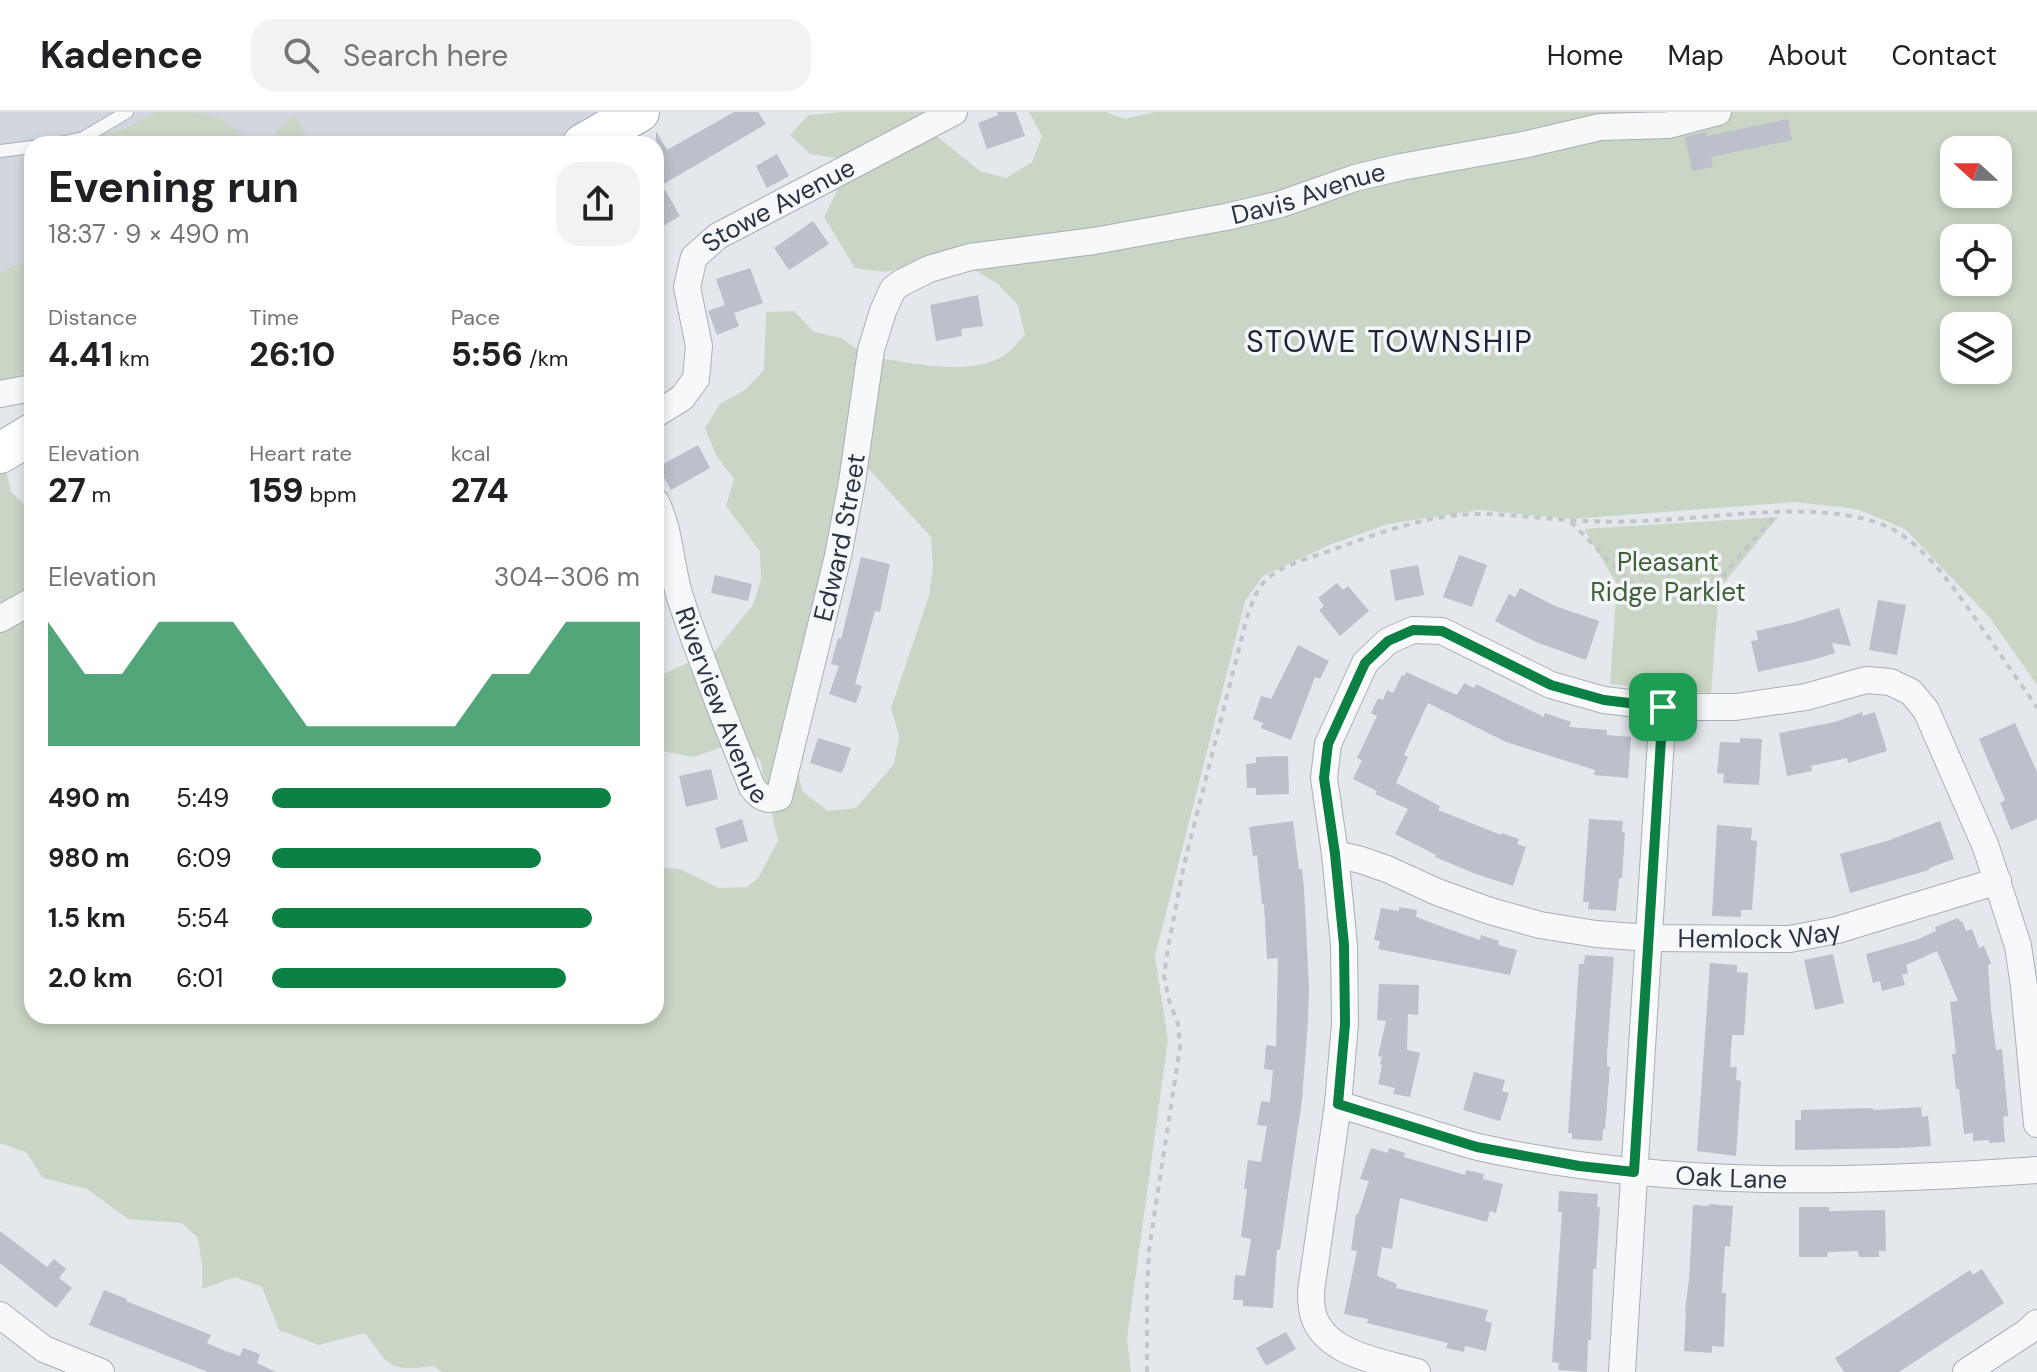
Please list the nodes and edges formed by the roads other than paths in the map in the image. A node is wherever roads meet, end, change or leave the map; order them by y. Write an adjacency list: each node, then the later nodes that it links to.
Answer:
1 (127, 112): 5 (lane)
2 (639, 112): 6 (main road)
3 (954, 112): 12 (street, Stowe Avenue)
4 (1718, 112): 9 (street, Davis Avenue)
5 (86, 136)
6 (597, 136)
7 (24, 148): 8 (lane)
8 (0, 151)
9 (901, 283): 19 (street, Edward Street)
10 (24, 390): 11 (street)
11 (0, 394)
12 (664, 409)
13 (24, 439): 14 (main road)
14 (0, 453)
15 (664, 522): 19 (street, Riverview Avenue)
16 (24, 606): 17 (street)
17 (0, 619)
18 (1663, 707): 20 (street); 21 (street); 22 (street)
19 (779, 797)
20 (1335, 854): 22 (street, Hemlock Way); 23 (street)
21 (1998, 881): 22 (street, Hemlock Way); 24 (street)
22 (1649, 938): 26 (street)
23 (1338, 1104): 26 (street, Oak Lane); 30 (street)
24 (2037, 1124)
25 (2037, 1170): 26 (street, Oak Lane)
26 (1634, 1172): 31 (street)
27 (0, 1315): 29 (street)
28 (2037, 1323): 32 (street)
29 (101, 1372)
30 (1417, 1372)
31 (1622, 1372)
32 (1966, 1372)

